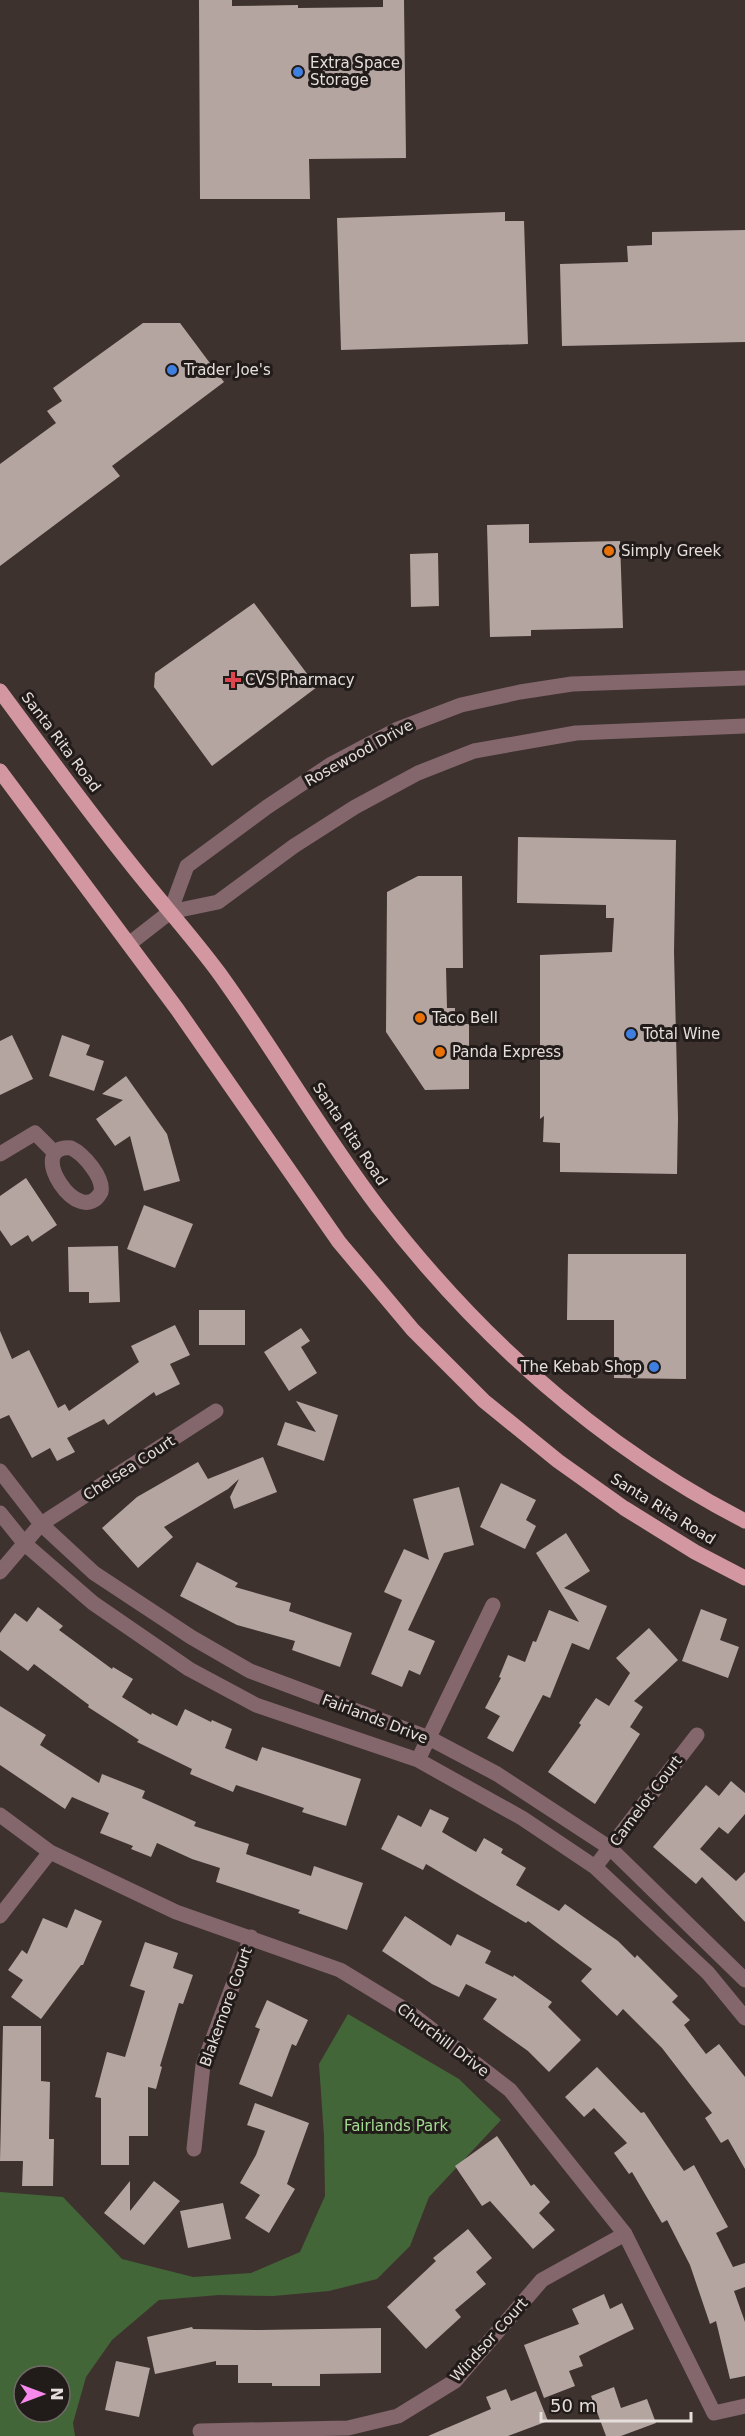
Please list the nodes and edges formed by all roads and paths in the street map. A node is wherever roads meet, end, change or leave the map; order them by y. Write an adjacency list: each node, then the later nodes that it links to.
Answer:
1 (745, 678): 5 (street, Rosewood Drive)
2 (0, 691): 5 (main road, Santa Rita Road)
3 (745, 726): 5 (street)
4 (0, 771): 6 (main road, Santa Rita Road)
5 (170, 912): 6 (street); 12 (main road, Santa Rita Road)
6 (129, 944): 16 (main road, Santa Rita Road)
7 (55, 1153): 8 (street)
8 (0, 1154)
9 (216, 1411): 13 (street, Chelsea Court)
10 (0, 1471): 13 (street, Fairlands Drive)
11 (0, 1513): 14 (street, Fairlands Drive)
12 (745, 1521)
13 (41, 1524): 14 (street, Chelsea Court); 19 (street, Fairlands Drive)
14 (25, 1544): 15 (street, Chelsea Court); 20 (street, Fairlands Drive)
15 (0, 1572)
16 (745, 1578)
17 (493, 1605): 19 (street)
18 (697, 1735): 22 (street, Camelot Court)
19 (429, 1738): 20 (street); 22 (street, Fairlands Drive)
20 (418, 1760): 24 (street, Fairlands Drive)
21 (0, 1815): 23 (street, Churchill Drive)
22 (610, 1848): 24 (street, Camelot Court); 27 (street, Fairlands Drive)
23 (50, 1852): 25 (street); 26 (street, Churchill Drive)
24 (595, 1868): 28 (street, Fairlands Drive)
25 (0, 1916)
26 (251, 1937): 29 (street, Blakemore Court); 30 (street, Churchill Drive)
27 (745, 1980)
28 (745, 2018)
29 (194, 2149)
30 (625, 2234): 31 (street, Churchill Drive); 32 (street, Windsor Court)
31 (745, 2406)
32 (200, 2431)

